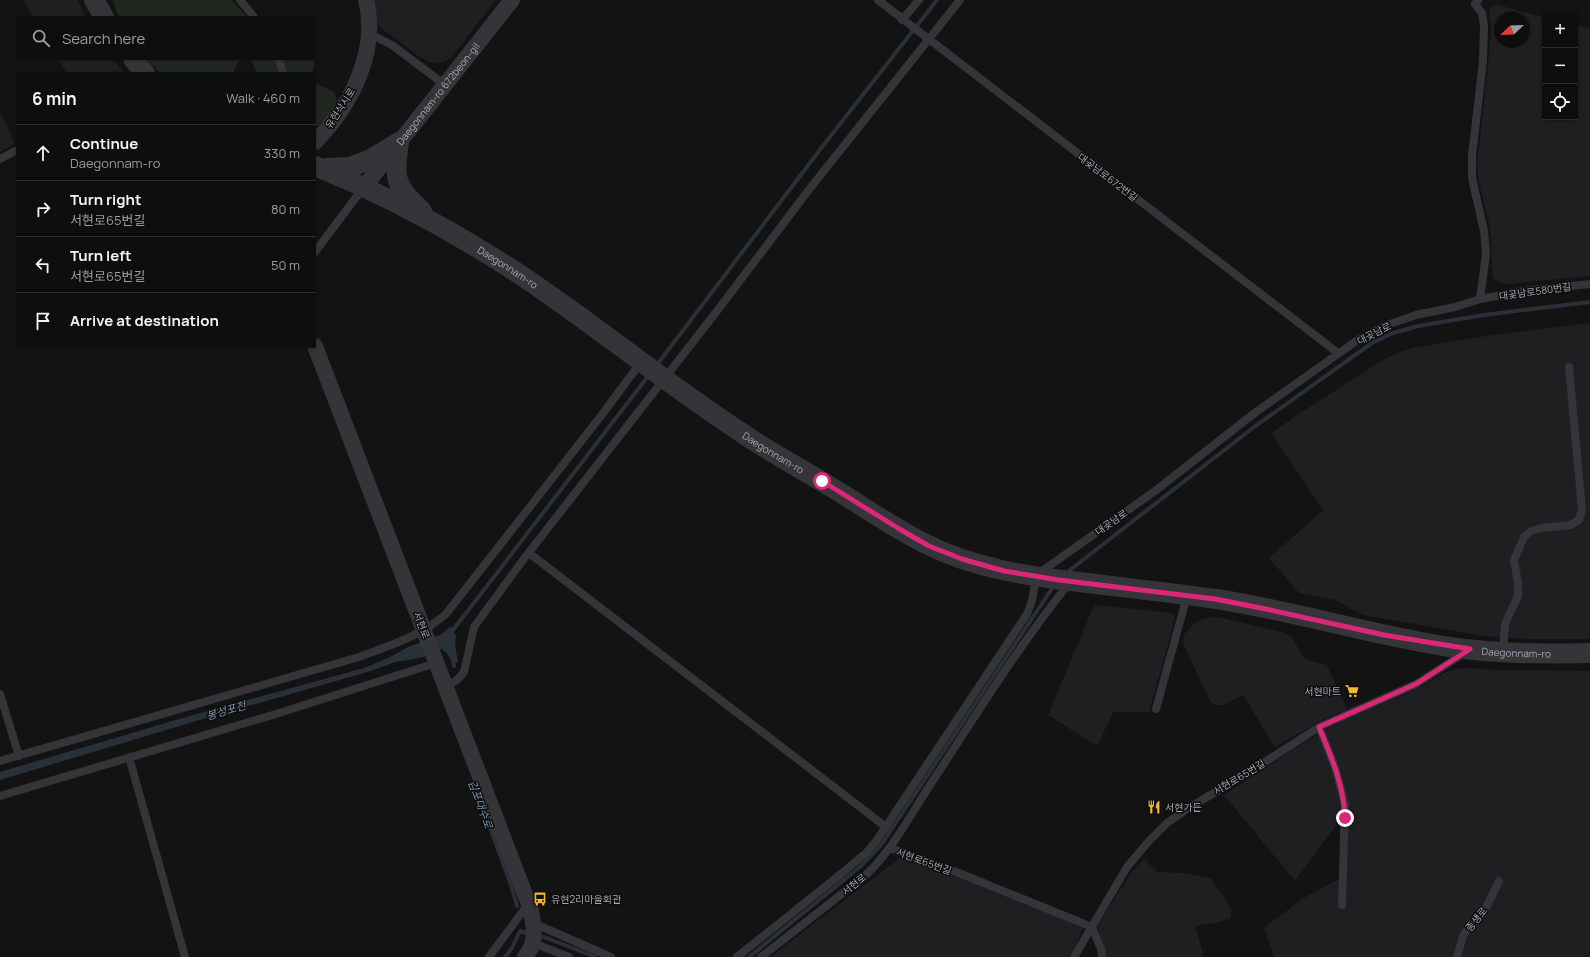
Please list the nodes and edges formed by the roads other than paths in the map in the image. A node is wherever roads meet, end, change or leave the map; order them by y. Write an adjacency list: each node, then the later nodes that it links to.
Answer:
1 (94, 0): 9 (street)
2 (240, 0): 10 (lane)
3 (366, 0): 12 (street, 유현삭시로)
4 (512, 0): 18 (street, Daegonnam-ro 672beon-gil)
5 (878, 0): 11 (lane, 대곶남로672번길)
6 (919, 0): 11 (lane)
7 (960, 0): 13 (lane)
8 (1475, 1): 28 (lane)
9 (103, 16)
10 (253, 16)
11 (905, 22): 13 (lane, 대곶남로672번길)
12 (370, 34): 18 (lane); 19 (street, 유현삭시로)
13 (926, 38): 30 (lane, 대곶남로672번길); 32 (lane)
14 (133, 60): 16 (street)
15 (279, 60): 17 (lane)
16 (144, 72)
17 (284, 72)
18 (445, 85): 20 (street, Daegonnam-ro 672beon-gil)
19 (316, 141)
20 (400, 142): 23 (street); 24 (street, Daegonnam-ro 672beon-gil); 25 (street)
21 (16, 151): 22 (lane)
22 (0, 159)
23 (317, 167): 24 (street, Daegonnam-ro)
24 (364, 187): 25 (street, Daegonnam-ro); 26 (lane)
25 (435, 223): 32 (street, Daegonnam-ro)
26 (316, 251)
27 (1590, 284): 28 (lane, 대곶남로580번길)
28 (1480, 299): 30 (lane, 대곶남로)
29 (316, 348): 37 (street, 서현로)
30 (1338, 353): 34 (lane, 대곶남로)
31 (1569, 367): 39 (lane)
32 (653, 370): 33 (lane); 34 (street, Daegonnam-ro); 37 (lane)
33 (529, 553): 42 (lane); 50 (lane)
34 (1035, 576): 35 (street, Daegonnam-ro); 50 (lane)
35 (1070, 581): 36 (street, Daegonnam-ro); 51 (lane, 서현로)
36 (1187, 596): 38 (street, Daegonnam-ro); 44 (lane)
37 (425, 633): 41 (street, 서현로); 46 (lane)
38 (1470, 649): 39 (street, Daegonnam-ro); 45 (lane, 서현로65번길)
39 (1503, 653): 40 (street, Daegonnam-ro)
40 (1590, 653)
41 (436, 663): 42 (street, 서현로); 47 (lane)
42 (446, 687): 53 (street, 서현로)
43 (0, 694): 46 (lane)
44 (1156, 709)
45 (1319, 727): 54 (lane); 56 (lane, 서현로65번길)
46 (19, 756): 48 (lane)
47 (129, 757): 49 (lane); 58 (lane)
48 (0, 761)
49 (0, 796)
50 (886, 827): 63 (lane)
51 (890, 848): 56 (lane, 서현로65번길); 64 (lane, 서현로)
52 (1499, 881): 67 (lane, 종생로)
53 (529, 904): 55 (street, 서현로); 59 (lane)
54 (1342, 905)
55 (533, 923): 57 (street, 서현로); 62 (lane)
56 (1092, 927): 65 (lane, 서현로65번길); 66 (lane)
57 (533, 943): 60 (street, 서현로); 61 (lane)
58 (185, 957)
59 (489, 957)
60 (525, 957)
61 (569, 957)
62 (611, 957)
63 (737, 957)
64 (761, 957)
65 (1074, 957)
66 (1102, 957)
67 (1457, 957)

